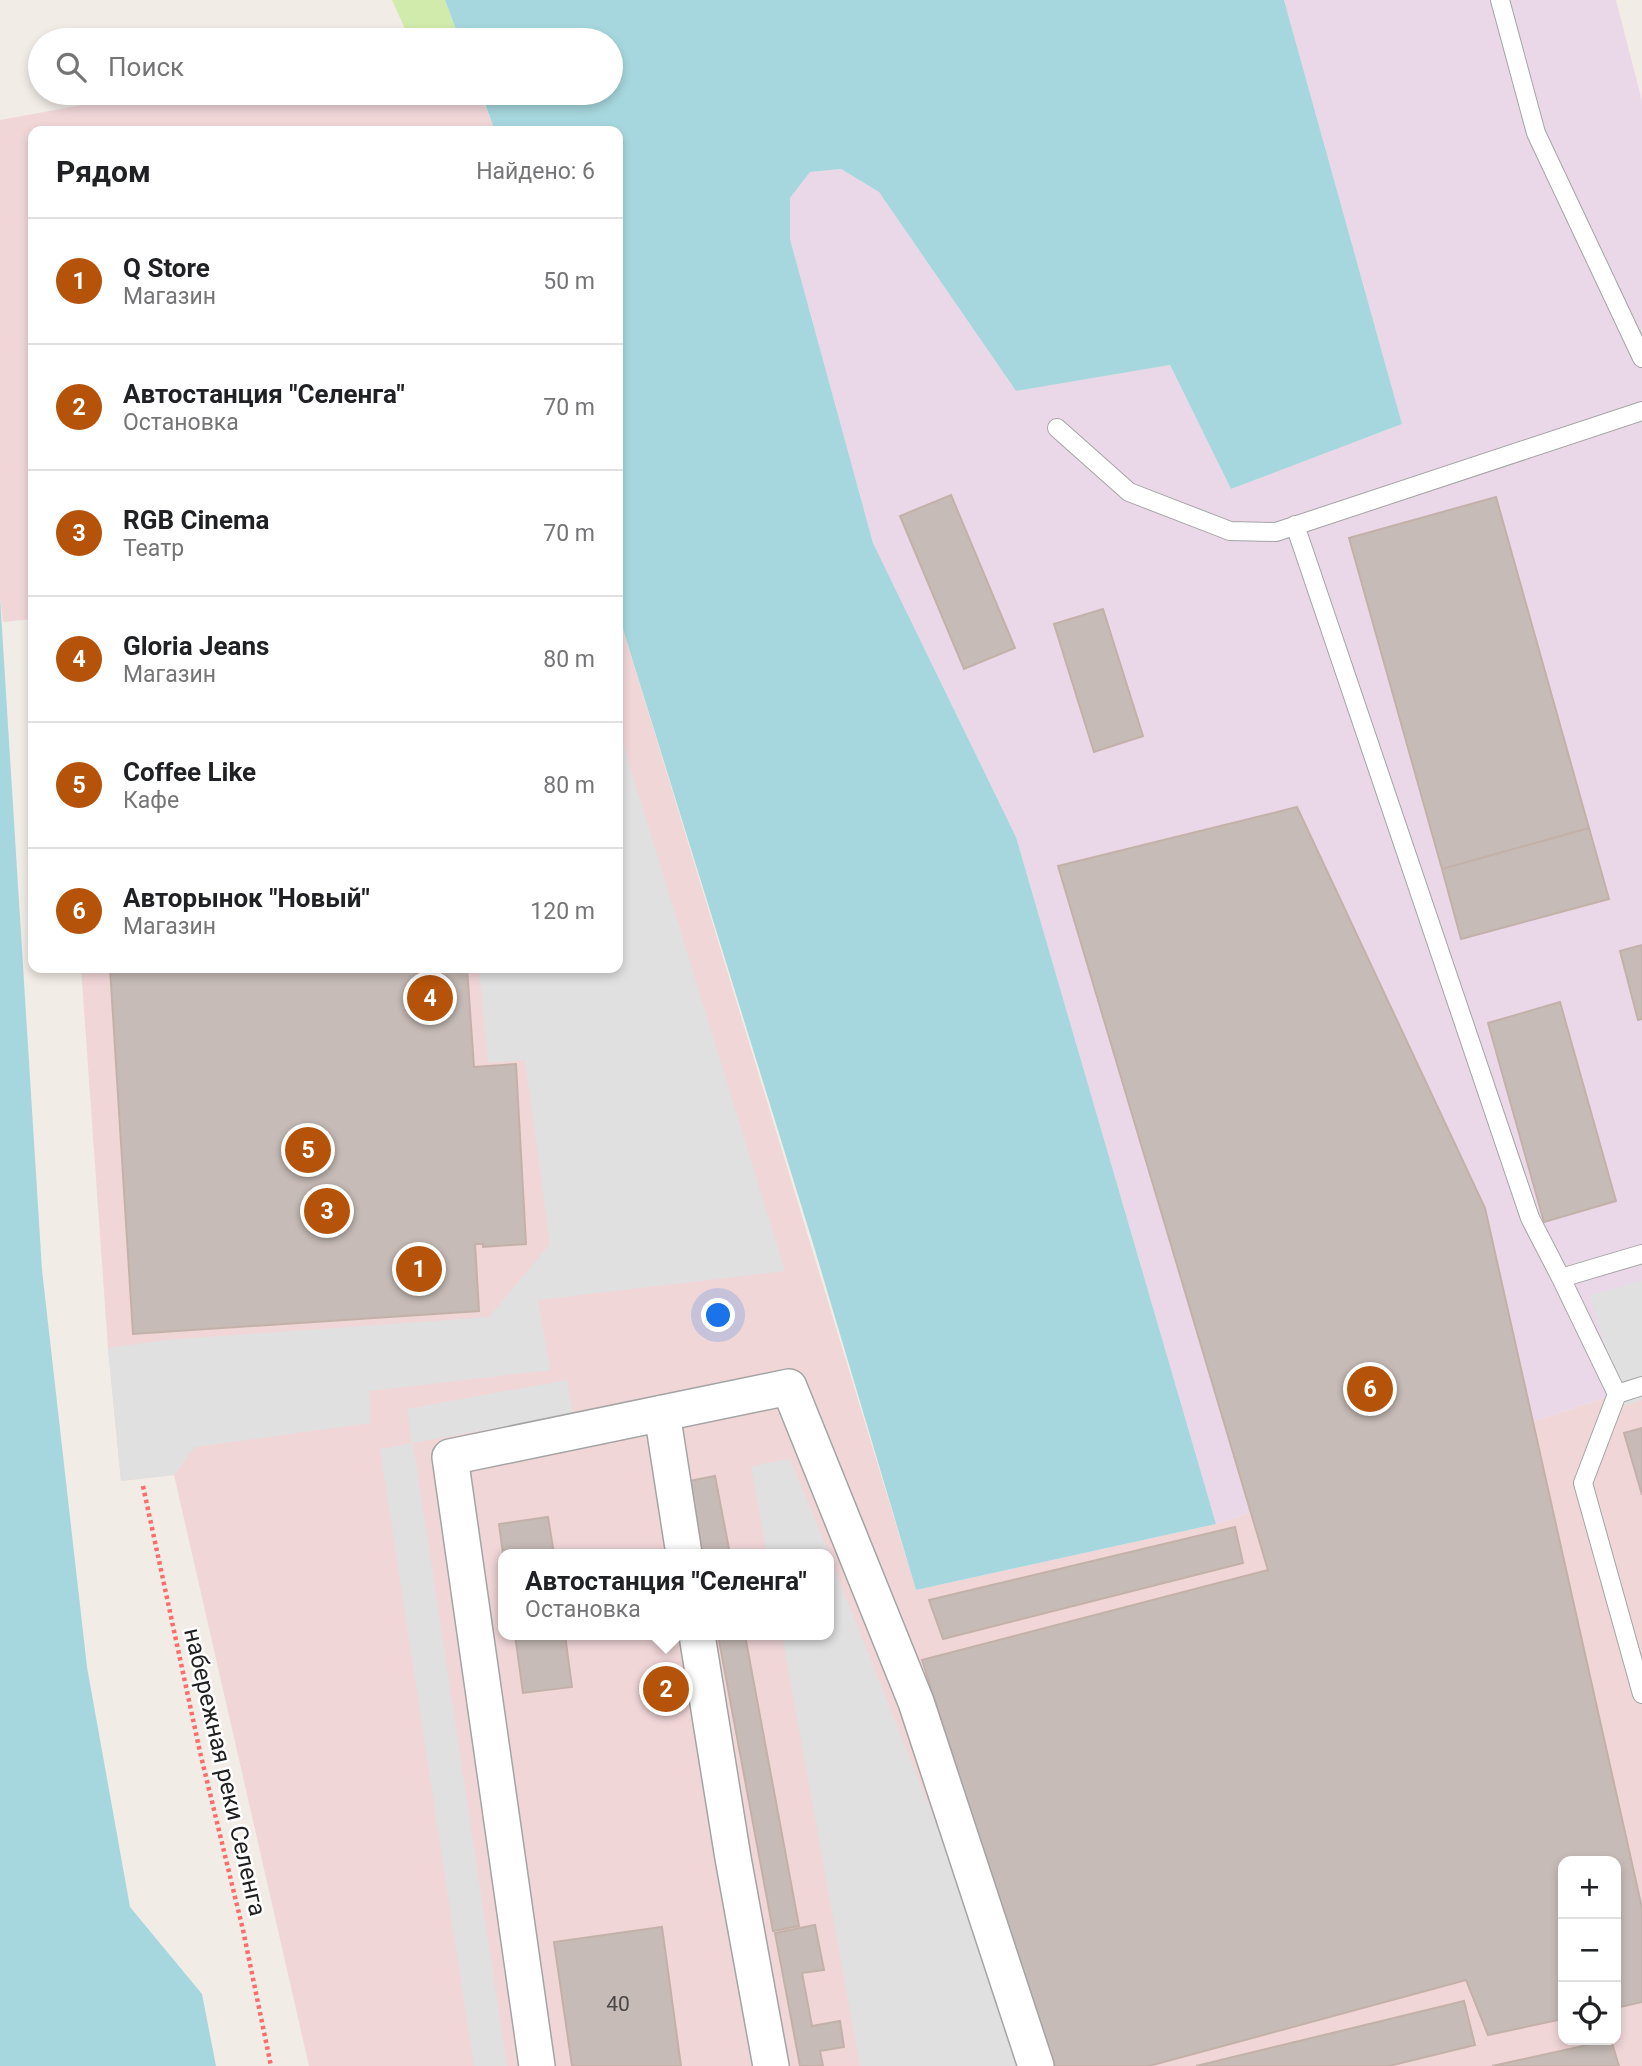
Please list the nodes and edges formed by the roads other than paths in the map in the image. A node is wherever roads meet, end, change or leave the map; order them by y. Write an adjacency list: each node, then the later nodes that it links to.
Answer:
1 (1500, 0): 2 (lane)
2 (1642, 358)
3 (1642, 411): 5 (lane)
4 (1057, 428): 5 (lane)
5 (1295, 525): 7 (lane)
6 (1642, 1254): 7 (lane)
7 (1561, 1278): 9 (lane)
8 (1642, 1386): 9 (lane)
9 (1617, 1394): 13 (lane)
10 (662, 1413): 11 (street); 14 (street); 16 (street)
11 (683, 1549)
12 (698, 1640): 15 (street)
13 (1642, 1694)
14 (537, 2066)
15 (771, 2066)
16 (1036, 2066)

